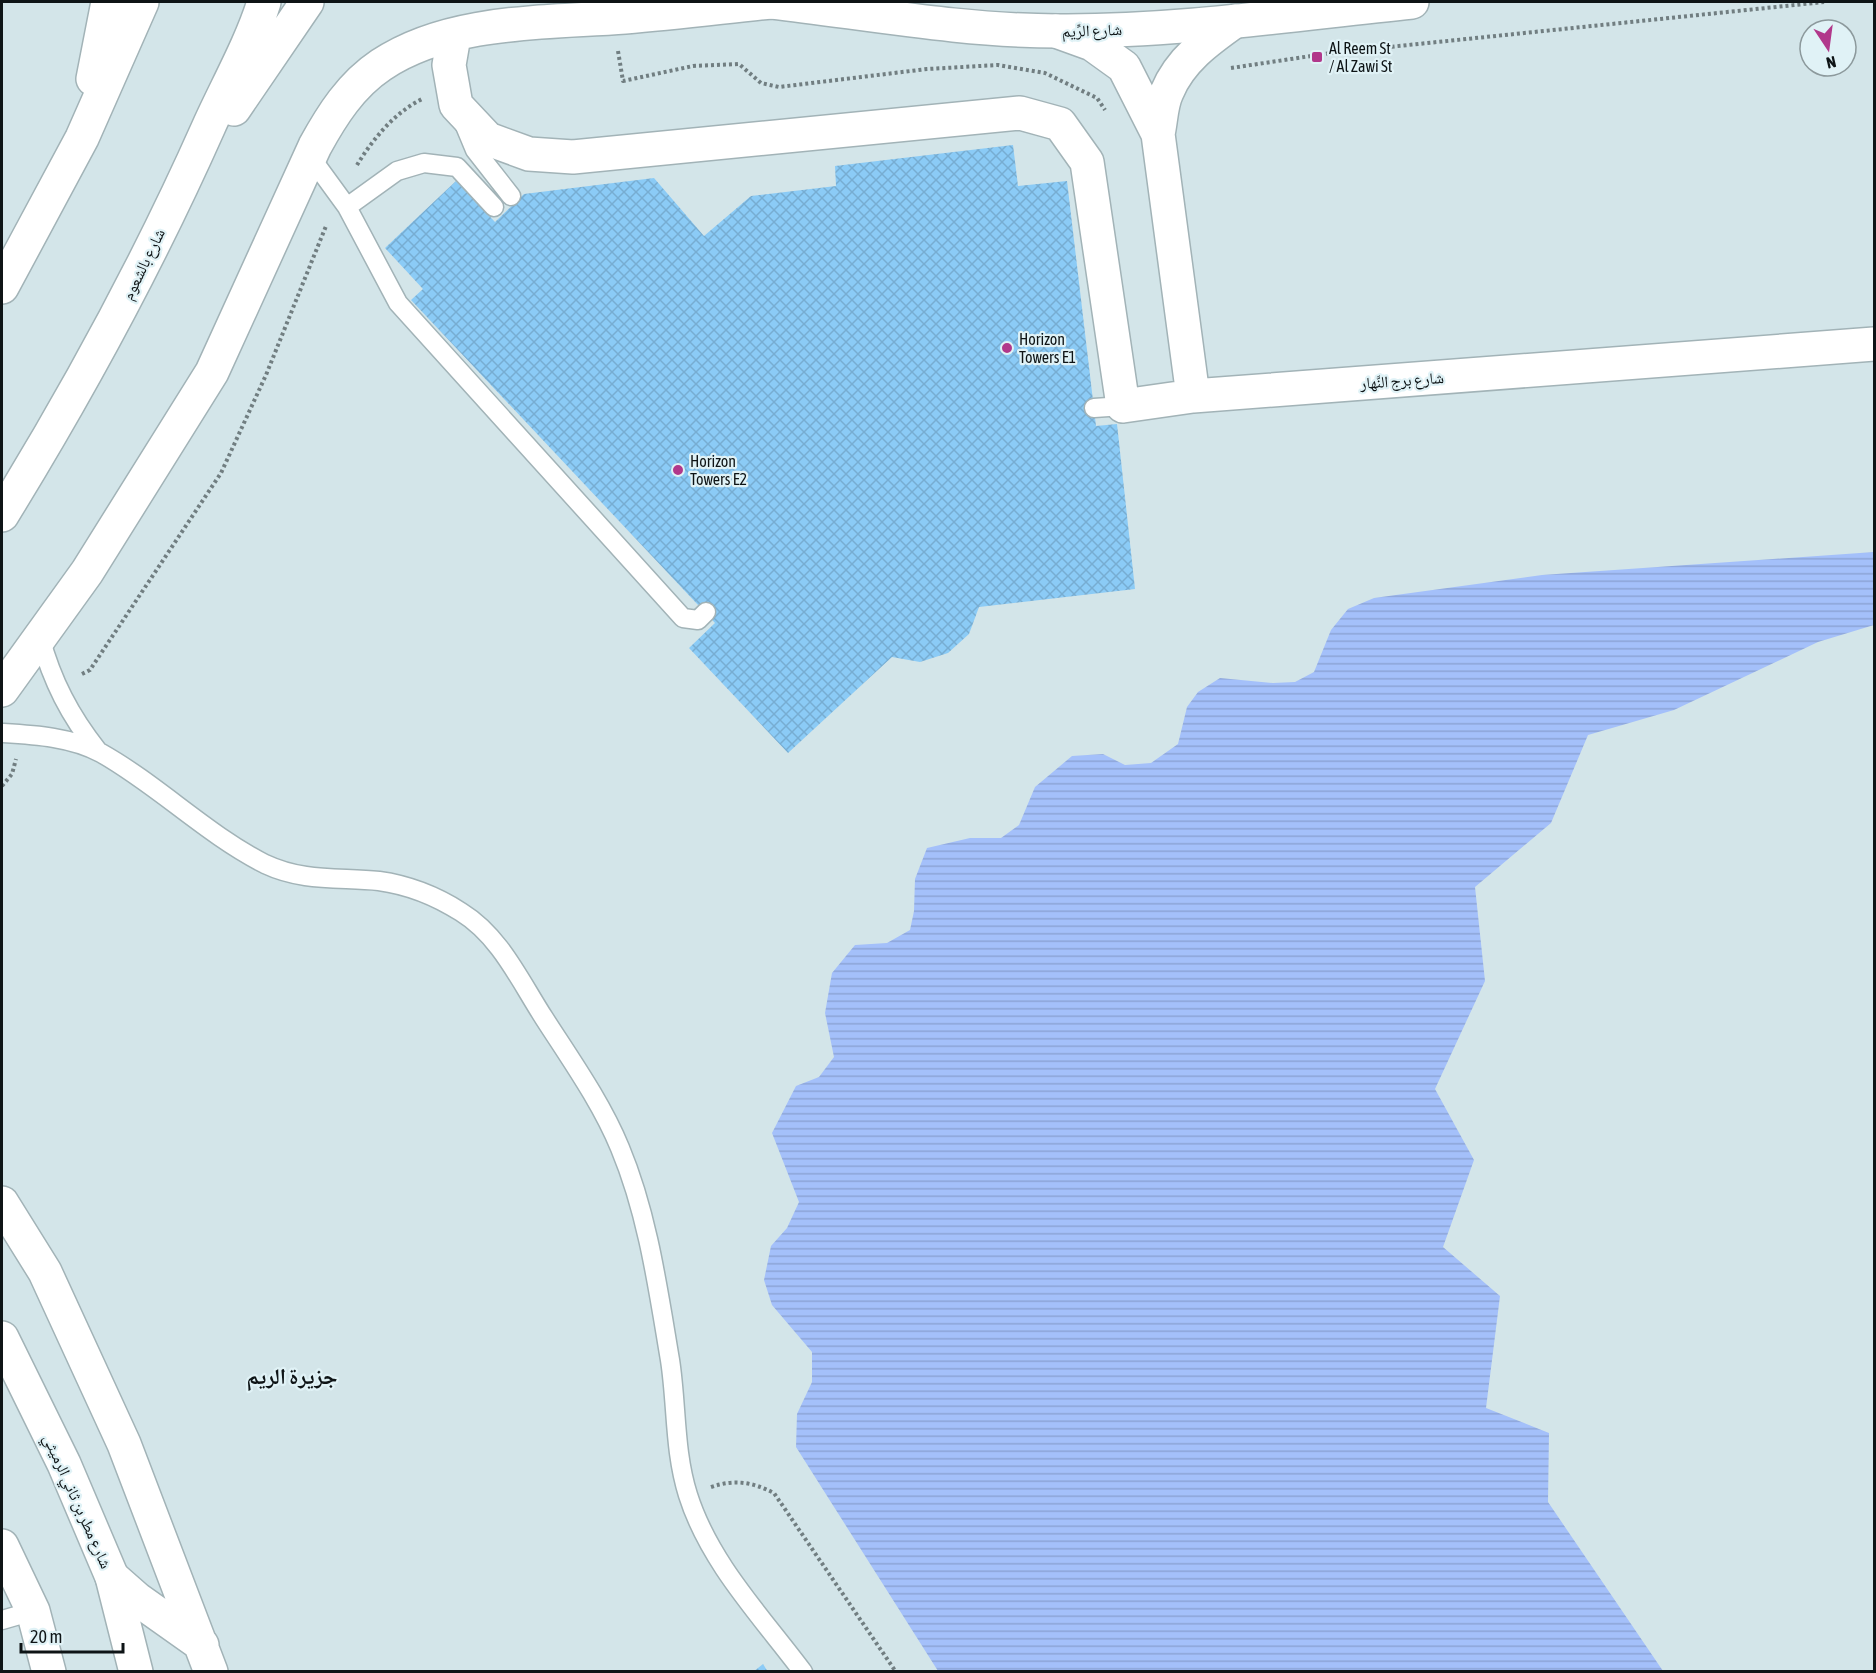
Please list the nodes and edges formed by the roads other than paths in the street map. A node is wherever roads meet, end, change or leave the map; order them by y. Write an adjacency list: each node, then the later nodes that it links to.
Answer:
1 (108, 2): 12 (street)
2 (142, 2): 12 (street)
3 (264, 2): 14 (street, شارع بالشعوم)
4 (307, 2): 14 (street)
5 (771, 2): 8 (street, شارع الرِّيم); 9 (street, شارع الرِّيم)
6 (1412, 2): 7 (street, شارع الرِّيم)
7 (1235, 21): 8 (street, شارع الرِّيم); 11 (street)
8 (1056, 31): 11 (street)
9 (454, 36): 10 (street); 13 (street, شارع الرِّيم)
10 (454, 94): 15 (lane); 20 (street, شارع برج النَّهار)
11 (1158, 134): 20 (street)
12 (82, 138): 18 (street)
13 (312, 159): 16 (lane); 23 (street, شارع الرِّيم)
14 (183, 185): 21 (street, شارع بالشعوم)
15 (511, 196)
16 (343, 201): 17 (lane); 22 (lane)
17 (494, 207)
18 (2, 287)
19 (1875, 344): 20 (street, شارع برج النَّهار)
20 (1193, 396)
21 (2, 515)
22 (706, 612)
23 (40, 637): 24 (street, شارع الرِّيم); 26 (lane)
24 (2, 690)
25 (2, 733): 26 (lane)
26 (100, 753): 36 (lane)
27 (2, 1203): 33 (street)
28 (3, 1339): 30 (street, شارع مطر بن ثاني الرميثي)
29 (2, 1546): 31 (street)
30 (112, 1577): 33 (street); 35 (street, شارع مطر بن ثاني الرميثي)
31 (33, 1611): 32 (lane); 34 (street)
32 (2, 1620)
33 (206, 1658)
34 (49, 1671)
35 (136, 1671)
36 (802, 1671)

